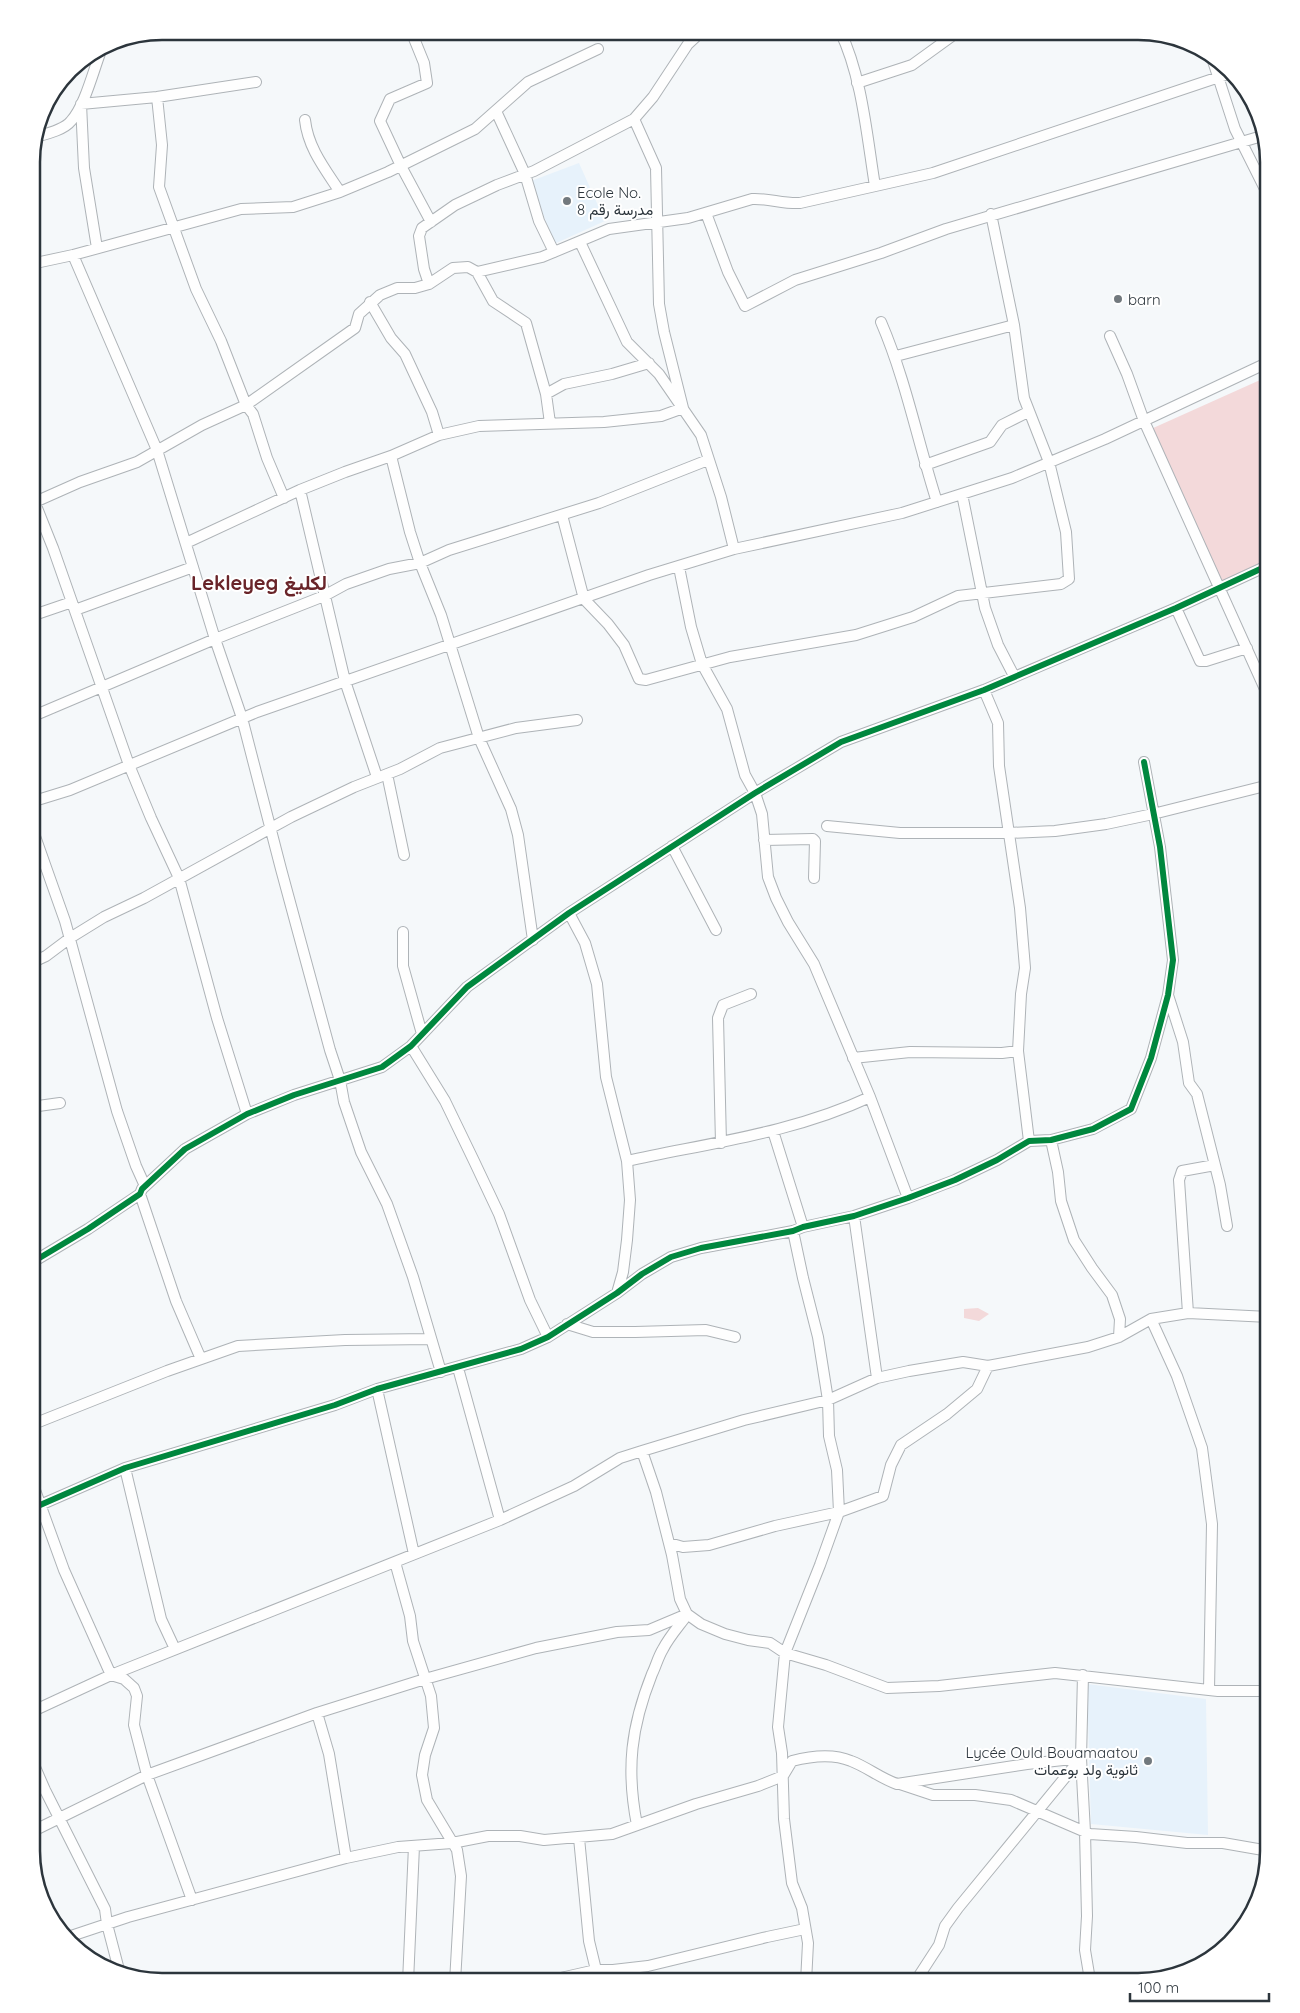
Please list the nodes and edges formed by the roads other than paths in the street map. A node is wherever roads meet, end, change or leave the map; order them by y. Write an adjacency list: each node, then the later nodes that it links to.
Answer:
1 (415, 40): 18 (street)
2 (692, 40): 13 (street)
3 (844, 40): 9 (street)
4 (947, 40): 9 (street)
5 (598, 49): 12 (street)
6 (98, 59): 11 (street)
7 (1223, 76): 17 (street); 21 (street)
8 (256, 82): 10 (street)
9 (857, 83): 21 (street)
10 (157, 97): 11 (street); 27 (street)
11 (82, 104): 15 (street); 29 (street)
12 (496, 111): 18 (street); 19 (street)
13 (634, 119): 19 (street); 26 (street)
14 (304, 120): 22 (street)
15 (43, 135)
16 (1257, 138): 17 (street)
17 (1242, 143): 20 (street); 24 (street)
18 (401, 166): 22 (street); 25 (street)
19 (525, 174): 25 (street); 30 (street)
20 (1260, 179)
21 (875, 186): 23 (street)
22 (340, 192): 27 (street)
23 (706, 213): 24 (street); 26 (street)
24 (991, 214): 37 (street)
25 (431, 222): 34 (street)
26 (657, 222): 28 (street); 44 (street)
27 (174, 227): 29 (street); 43 (street)
28 (580, 242): 30 (street); 40 (street)
29 (97, 248): 31 (street)
30 (554, 252): 33 (street)
31 (73, 255): 32 (street); 49 (street)
32 (40, 262)
33 (477, 272): 34 (street); 42 (street)
34 (430, 284): 35 (street)
35 (370, 302): 43 (street); 48 (street)
36 (881, 322): 39 (street)
37 (1014, 325): 39 (street); 45 (street)
38 (1110, 336): 46 (street)
39 (896, 356): 53 (street)
40 (649, 363): 42 (street); 44 (street)
41 (1260, 366): 46 (street)
42 (546, 394): 47 (street)
43 (246, 405): 49 (street); 57 (street)
44 (683, 408): 47 (street); 51 (street)
45 (1028, 412): 52 (street); 53 (street)
46 (1144, 421): 52 (street); 67 (street)
47 (550, 423): 48 (street)
48 (439, 436): 50 (street)
49 (157, 450): 56 (street); 61 (street)
50 (391, 456): 54 (street); 63 (street)
51 (708, 460): 59 (street); 62 (street)
52 (1049, 462): 55 (street); 68 (street)
53 (925, 465): 58 (street)
54 (300, 490): 57 (street); 69 (street)
55 (962, 494): 58 (street); 68 (street)
56 (40, 495)
57 (284, 498): 61 (street)
58 (937, 502): 62 (street)
59 (562, 515): 63 (street); 70 (street)
60 (40, 516): 71 (street)
61 (186, 543): 64 (street)
62 (734, 549): 65 (street)
63 (420, 563): 69 (street); 75 (street)
64 (193, 567): 71 (street); 74 (street)
65 (679, 567): 70 (street); 77 (street)
66 (1260, 569): 67 (street)
67 (1218, 588): 72 (street); 76 (street)
68 (981, 594): 77 (street); 78 (street)
69 (324, 596): 74 (street); 80 (street)
70 (584, 599): 75 (street); 77 (street)
71 (73, 606): 73 (street); 81 (street)
72 (1176, 608): 76 (street); 78 (street)
73 (40, 614)
74 (215, 639): 81 (street); 84 (street)
75 (450, 644): 80 (street); 86 (street)
76 (1248, 648): 79 (street)
77 (702, 664): 91 (street)
78 (1014, 676): 82 (street)
79 (1260, 677)
80 (345, 681): 84 (street); 89 (street)
81 (102, 688): 83 (street); 88 (street)
82 (984, 690): 91 (street); 96 (street)
83 (40, 713)
84 (242, 718): 88 (street); 95 (street)
85 (576, 720): 86 (street)
86 (480, 738): 89 (street); 107 (street)
87 (1144, 762): 93 (street)
88 (129, 765): 92 (street); 101 (street)
89 (382, 776): 95 (street); 100 (street)
90 (1260, 787): 93 (street)
91 (755, 793): 97 (street); 98 (street)
92 (40, 799)
93 (1153, 814): 96 (street); 110 (street)
94 (828, 826): 96 (street)
95 (272, 828): 101 (street); 115 (street)
96 (1008, 834): 113 (street)
97 (764, 840): 102 (street); 114 (street)
98 (672, 846): 103 (street); 104 (street)
99 (40, 851): 106 (street)
100 (404, 855)
101 (179, 878): 106 (street); 119 (street)
102 (814, 878)
103 (569, 913): 107 (street); 124 (street)
104 (716, 930)
105 (403, 932): 111 (street)
106 (70, 938): 108 (street); 126 (street)
107 (533, 940): 111 (street)
108 (40, 959)
109 (751, 994): 123 (street)
110 (1168, 995): 121 (street); 125 (street)
111 (422, 1034): 112 (street)
112 (411, 1046): 115 (street); 138 (street)
113 (1018, 1051): 114 (street); 122 (street)
114 (853, 1058): 116 (street)
115 (340, 1080): 119 (street); 140 (street)
116 (870, 1097): 120 (street); 127 (street)
117 (60, 1103): 118 (street)
118 (40, 1106)
119 (247, 1114): 126 (street)
120 (773, 1131): 123 (street); 130 (street)
121 (1051, 1140): 122 (street); 139 (street)
122 (1029, 1141): 127 (street)
123 (720, 1142): 124 (street)
124 (626, 1161): 132 (street)
125 (1215, 1165): 129 (street); 133 (street)
126 (143, 1190): 131 (street); 141 (street)
127 (908, 1198): 128 (street)
128 (854, 1216): 130 (street); 145 (street)
129 (1227, 1226)
130 (798, 1229): 132 (street); 147 (street)
131 (40, 1258)
132 (617, 1293): 136 (street)
133 (1188, 1312): 134 (street); 135 (street)
134 (1260, 1316)
135 (1152, 1319): 139 (street); 164 (street)
136 (567, 1324): 137 (street); 138 (street)
137 (735, 1336)
138 (548, 1337): 143 (street)
139 (1119, 1337): 142 (street)
140 (431, 1340): 141 (street); 144 (street)
141 (201, 1359): 148 (street)
142 (988, 1366): 145 (street); 152 (street)
143 (458, 1368): 144 (street); 154 (street)
144 (441, 1372): 146 (street)
145 (877, 1378): 147 (street)
146 (377, 1390): 150 (street); 156 (street)
147 (828, 1400): 149 (street); 152 (street)
148 (40, 1422)
149 (642, 1451): 154 (street); 155 (street)
150 (124, 1468): 151 (street); 159 (street)
151 (40, 1505)
152 (838, 1512): 155 (street); 160 (street)
153 (40, 1516): 161 (street)
154 (500, 1520): 156 (street)
155 (669, 1543): 158 (street)
156 (414, 1554): 157 (street)
157 (394, 1562): 159 (street); 163 (street)
158 (688, 1614): 160 (street); 163 (street); 175 (street)
159 (175, 1649): 161 (street)
160 (785, 1653): 162 (street); 170 (street)
161 (111, 1675): 166 (street); 169 (street)
162 (1083, 1675): 164 (street); 168 (street)
163 (425, 1679): 167 (street); 179 (street)
164 (1209, 1690): 165 (street)
165 (1260, 1691)
166 (40, 1708)
167 (317, 1713): 169 (street); 182 (street)
168 (1081, 1758): 172 (street); 173 (street); 177 (street)
169 (147, 1775): 174 (street); 183 (street)
170 (783, 1776): 172 (street); 175 (street); 185 (street)
171 (40, 1779): 174 (street)
172 (897, 1784): 173 (street)
173 (1036, 1810): 177 (street); 195 (street)
174 (60, 1818): 176 (street); 184 (street)
175 (638, 1825): 178 (street)
176 (40, 1828)
177 (1085, 1832): 181 (street); 196 (street)
178 (579, 1838): 179 (street); 188 (street)
179 (452, 1843): 180 (street); 191 (street)
180 (414, 1846): 182 (street); 190 (street)
181 (1260, 1849)
182 (346, 1858): 183 (street)
183 (192, 1900): 184 (street)
184 (106, 1924): 186 (street); 187 (street)
185 (805, 1930): 189 (street); 194 (street)
186 (74, 1935)
187 (117, 1964)
188 (596, 1970): 189 (street); 192 (street)
189 (612, 1970): 193 (street)
190 (408, 1973)
191 (455, 1973)
192 (583, 1973)
193 (614, 1973)
194 (806, 1973)
195 (921, 1973)
196 (1089, 1973)

